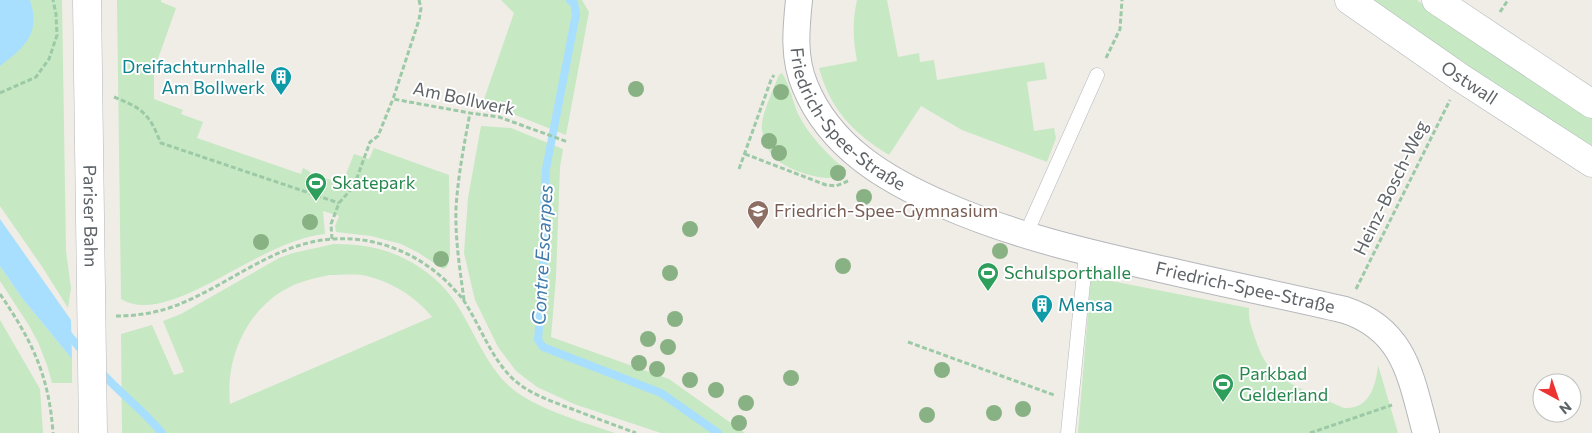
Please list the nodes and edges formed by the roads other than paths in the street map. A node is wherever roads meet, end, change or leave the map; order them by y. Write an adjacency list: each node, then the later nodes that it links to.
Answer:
1 (87, 0): 10 (main road, Pariser Bahn)
2 (799, 0): 8 (street, Friedrich-Spee-Straße)
3 (1350, 0): 7 (main road, Ostwall)
4 (1436, 0): 6 (main road)
5 (1098, 75): 8 (lane)
6 (1592, 104)
7 (1592, 163)
8 (1025, 236): 9 (street, Friedrich-Spee-Straße)
9 (1086, 253): 11 (lane); 12 (street, Friedrich-Spee-Straße)
10 (93, 433)
11 (1068, 433)
12 (1426, 433)

